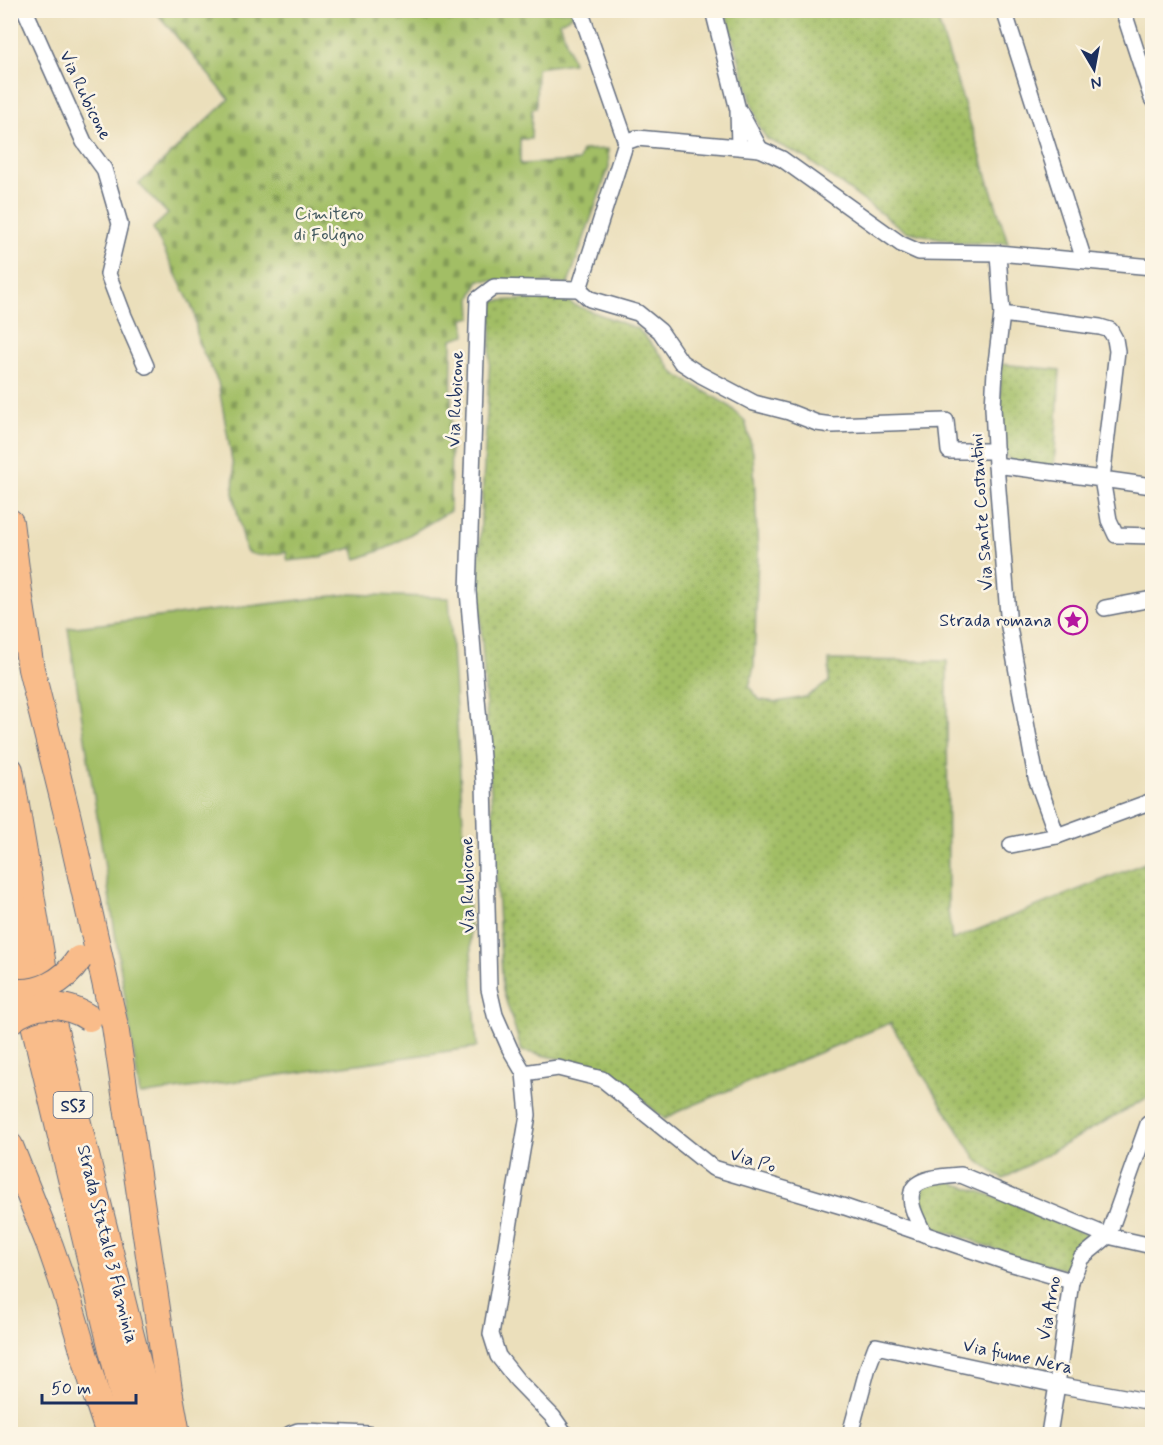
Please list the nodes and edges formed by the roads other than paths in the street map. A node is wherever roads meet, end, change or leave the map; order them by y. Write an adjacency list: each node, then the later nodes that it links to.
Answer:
1 (25, 10): 16 (street, Via Rubicone)
2 (580, 10): 8 (street)
3 (713, 10): 7 (street)
4 (1004, 10): 12 (street)
5 (1123, 10): 6 (street)
6 (1152, 99)
7 (738, 110): 9 (street); 10 (street)
8 (626, 142): 9 (street); 14 (street)
9 (739, 146): 10 (street)
10 (760, 149): 11 (street)
11 (998, 253): 12 (street); 15 (street, Via Sante Costantini)
12 (1084, 260): 13 (street)
13 (1152, 267)
14 (579, 289): 17 (street); 32 (street, Via Rubicone)
15 (1002, 314): 17 (street, Via Sante Costantini); 18 (street)
16 (146, 366)
17 (996, 458): 18 (street); 26 (street, Via Sante Costantini)
18 (1102, 479): 19 (street); 21 (street)
19 (1152, 486)
20 (10, 522): 29 (highway)
21 (1152, 536)
22 (1152, 599): 23 (street)
23 (1105, 608)
24 (10, 770): 46 (highway, Strada Statale 3 Flaminia / SS3)
25 (1152, 801): 26 (street)
26 (1057, 836): 27 (street)
27 (1011, 846)
28 (10, 886): 45 (highway, Strada Statale 3 Flaminia / SS3)
29 (87, 905): 30 (highway, bridge); 33 (highway)
30 (10, 991)
31 (10, 1021): 33 (highway, bridge)
32 (525, 1073): 36 (street, Via Po); 50 (street, Via Rubicone)
33 (124, 1085): 47 (highway)
34 (1152, 1121): 37 (street)
35 (10, 1146): 41 (highway)
36 (924, 1234): 37 (street); 39 (street, Via Po)
37 (1108, 1236): 38 (street); 39 (street, Via Arno)
38 (1152, 1246)
39 (1071, 1281): 40 (street, Via Arno)
40 (1057, 1385): 42 (street, Via fiume Nera); 51 (street, Via fiume Nera); 52 (street, Via Arno)
41 (98, 1401): 43 (highway); 44 (highway)
42 (1152, 1402)
43 (94, 1434)
44 (109, 1434)
45 (135, 1434)
46 (158, 1434)
47 (177, 1434)
48 (290, 1434): 49 (street)
49 (368, 1434)
50 (565, 1434)
51 (850, 1434)
52 (1049, 1434)

